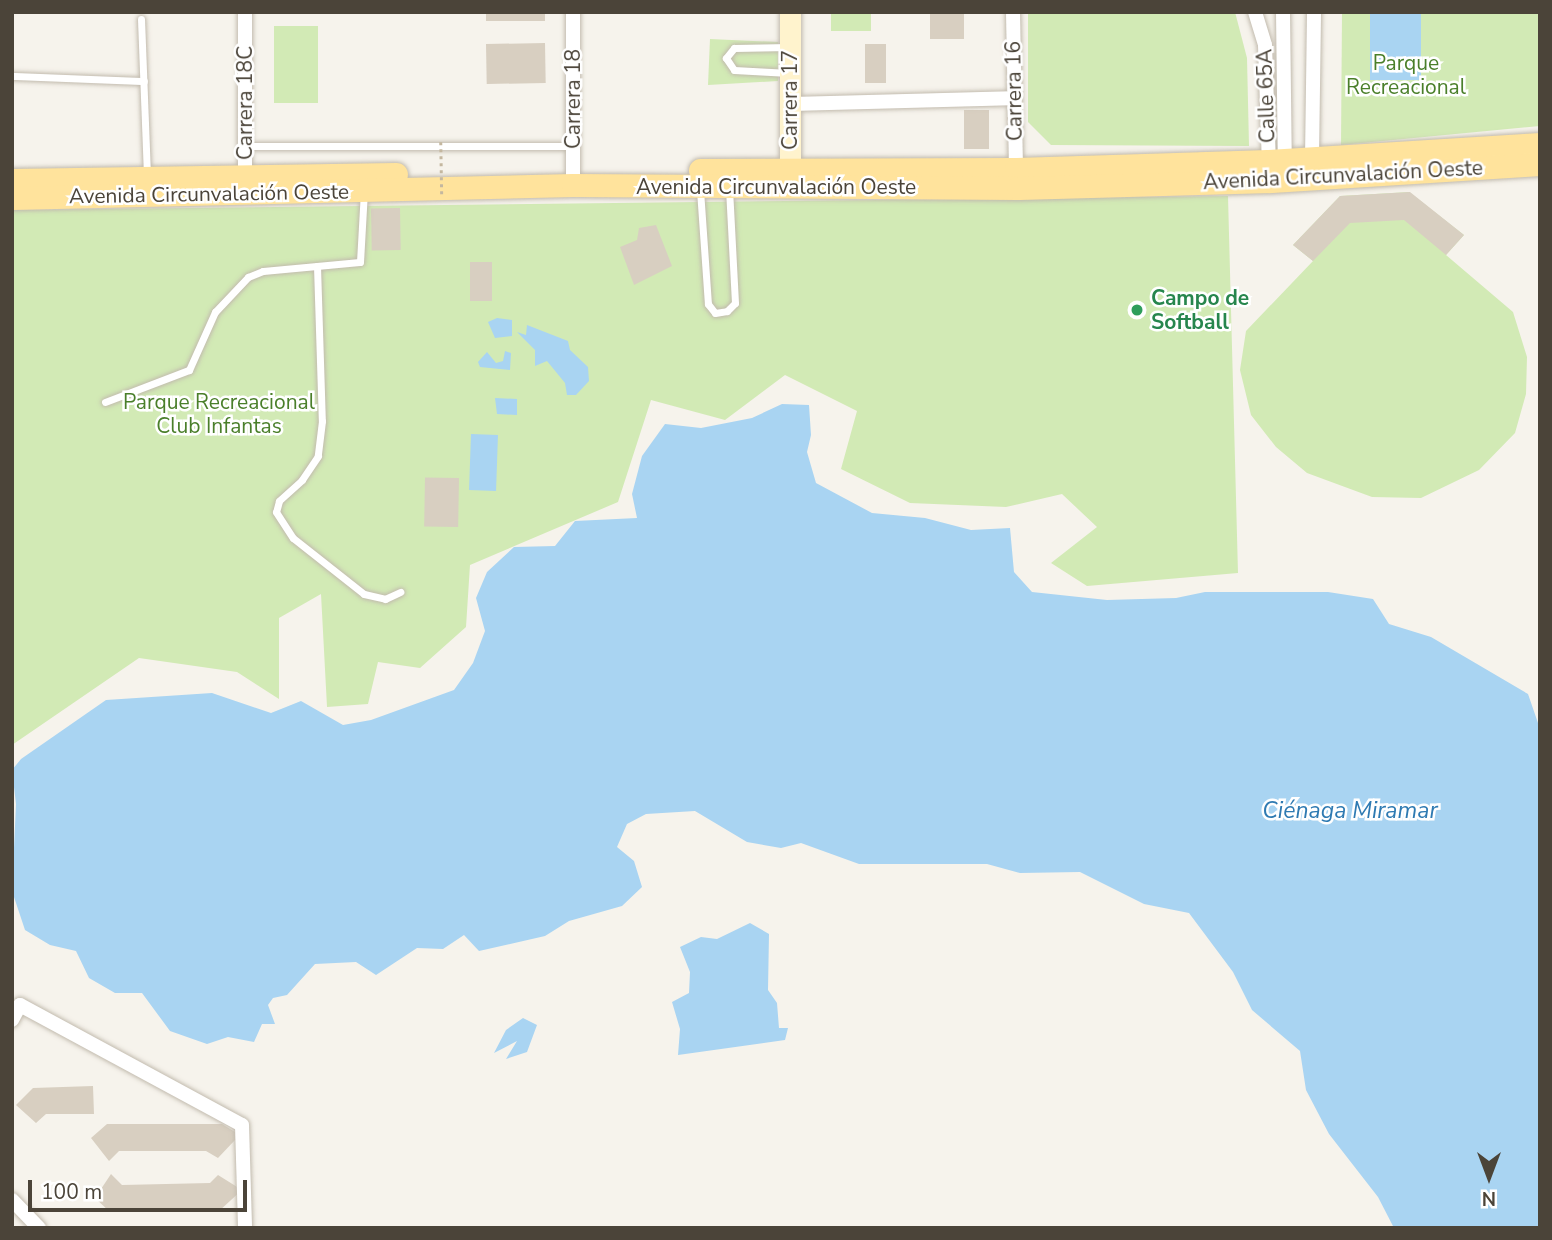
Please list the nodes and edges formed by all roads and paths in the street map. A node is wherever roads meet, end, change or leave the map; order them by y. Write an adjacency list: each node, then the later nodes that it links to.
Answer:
1 (245, 12): 17 (street, Carrera 18C)
2 (573, 12): 18 (street, Carrera 18)
3 (790, 12): 9 (street, Carrera 17)
4 (1013, 12): 13 (street, Carrera 16)
5 (1255, 12): 22 (street, Calle 65A)
6 (1283, 12): 22 (street)
7 (1314, 12): 19 (street)
8 (141, 19): 12 (lane)
9 (790, 47): 10 (street, Carrera 17); 10 (lane)
10 (790, 73): 14 (street, Carrera 17)
11 (12, 76): 12 (lane)
12 (144, 81): 23 (lane)
13 (1013, 98): 14 (street); 21 (street, Carrera 16)
14 (789, 104): 24 (street, Carrera 17)
15 (441, 142): 32 (path, bridge)
16 (1540, 144): 19 (main road, Avenida Circunvalación Oeste)
17 (245, 146): 18 (lane); 27 (street, Carrera 18C)
18 (573, 146): 25 (street, Carrera 18)
19 (1312, 158): 22 (main road, Avenida Circunvalación Oeste)
20 (1540, 164): 22 (main road, Avenida Circunvalación Oeste)
21 (1016, 169): 22 (main road, Avenida Circunvalación Oeste); 24 (main road, Avenida Circunvalación Oeste)
22 (1277, 170): 24 (main road, Avenida Circunvalación Oeste)
23 (148, 178): 26 (main road, Avenida Circunvalación Oeste); 27 (main road, Avenida Circunvalación Oeste)
24 (790, 178): 25 (main road, Avenida Circunvalación Oeste); 29 (main road, Avenida Circunvalación Oeste)
25 (573, 179): 27 (main road, Avenida Circunvalación Oeste); 28 (main road, Avenida Circunvalación Oeste); 30 (main road, Avenida Circunvalación Oeste)
26 (12, 180)
27 (245, 185): 30 (main road, Avenida Circunvalación Oeste); 31 (main road, Avenida Circunvalación Oeste)
28 (699, 186): 29 (main road, Avenida Circunvalación Oeste); 29 (lane)
29 (729, 186)
30 (364, 191): 33 (lane)
31 (12, 198)
32 (442, 198)
33 (317, 266): 34 (lane); 35 (lane)
34 (104, 402)
35 (400, 592)
36 (12, 1020): 39 (street)
37 (12, 1200): 38 (street)
38 (39, 1228)
39 (244, 1228)

